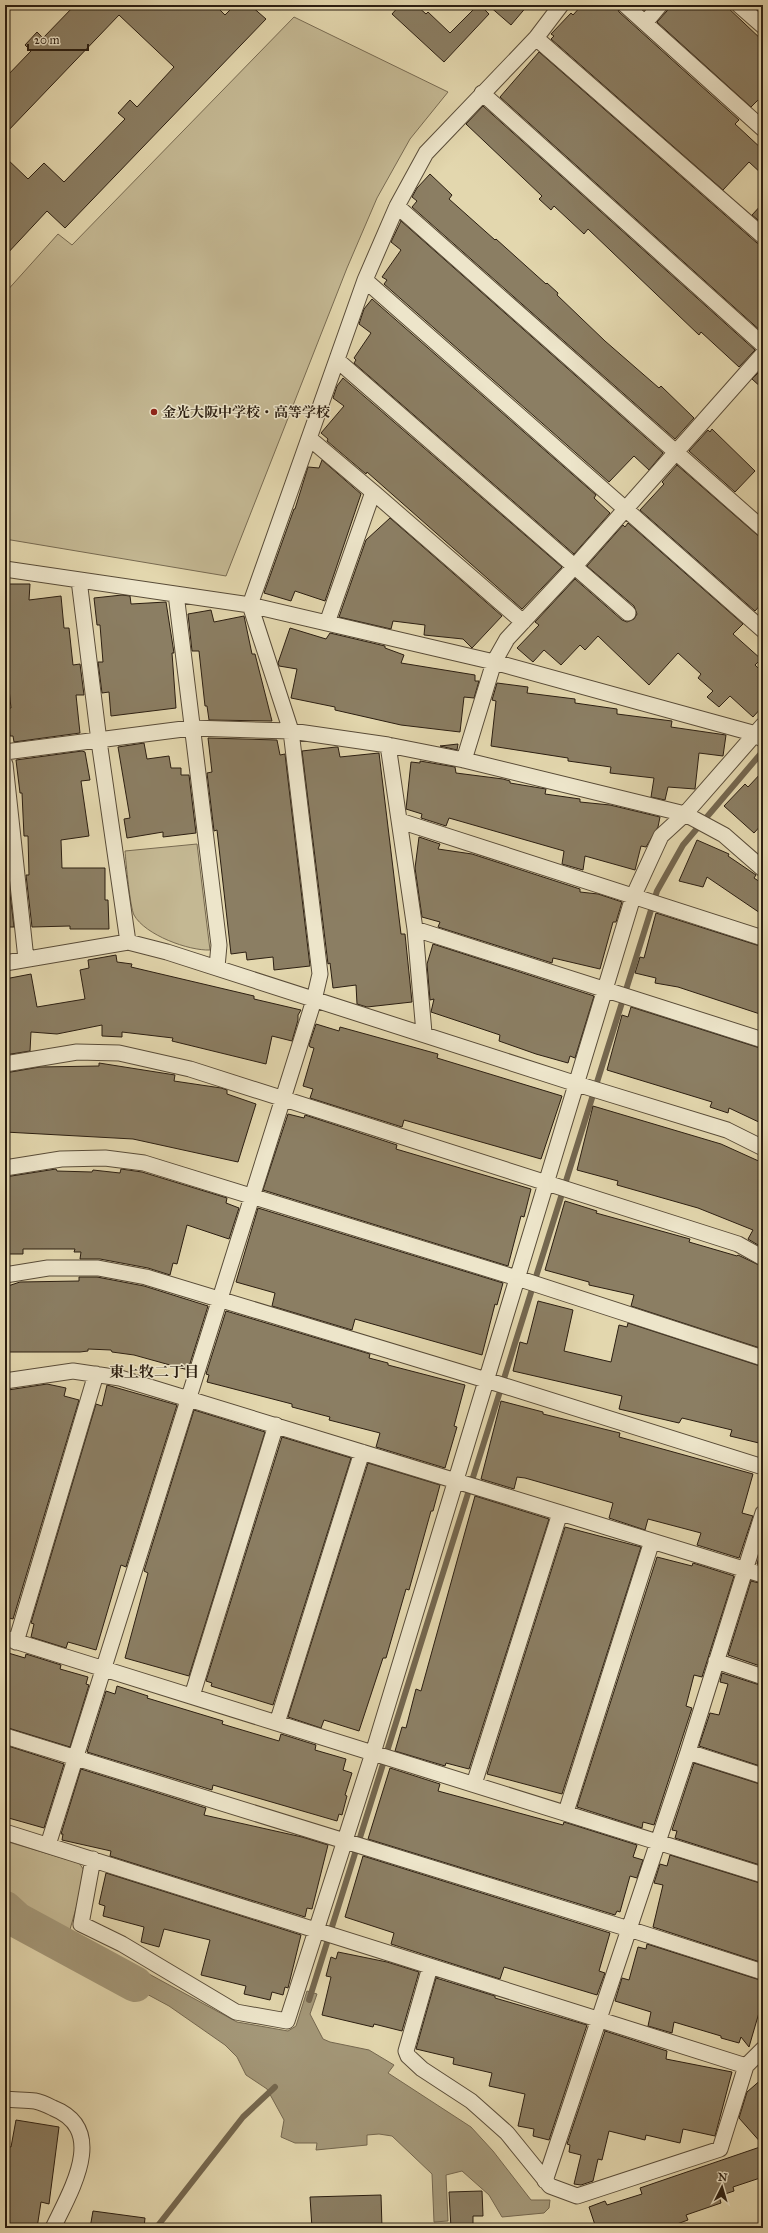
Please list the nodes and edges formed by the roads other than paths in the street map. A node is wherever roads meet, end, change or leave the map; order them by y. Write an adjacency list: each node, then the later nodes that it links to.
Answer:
1 (560, 5): 7 (street)
2 (625, 5): 5 (street)
3 (660, 5): 5 (street)
4 (739, 5): 6 (street)
5 (645, 23): 9 (street)
6 (763, 26)
7 (536, 38): 8 (street); 11 (street)
8 (482, 93): 10 (street); 13 (street)
9 (763, 129)
10 (398, 206): 12 (street); 17 (street)
11 (763, 236)
12 (365, 280): 15 (street); 19 (street)
13 (763, 345)
14 (763, 354): 17 (street)
15 (337, 360): 16 (street); 21 (street)
16 (309, 438): 18 (street); 25 (street)
17 (676, 452): 19 (street); 20 (street)
18 (373, 492): 27 (street); 28 (street)
19 (626, 509): 21 (street); 29 (street)
20 (763, 529)
21 (575, 566): 26 (street); 27 (street)
22 (5, 569): 23 (street)
23 (80, 580): 24 (street); 34 (street)
24 (176, 594): 25 (street); 31 (street)
25 (250, 605): 28 (street); 32 (street)
26 (628, 613)
27 (523, 622): 30 (street)
28 (328, 623): 30 (street)
29 (763, 630)
30 (494, 662): 33 (street); 37 (street)
31 (191, 728): 32 (street); 34 (street); 48 (street)
32 (291, 731): 35 (street); 50 (street)
33 (760, 733): 39 (street)
34 (99, 741): 36 (street); 45 (street)
35 (388, 745): 37 (street); 40 (street)
36 (5, 752)
37 (464, 760): 39 (street)
38 (5, 764): 46 (street)
39 (685, 814): 41 (street); 42 (street)
40 (400, 821): 42 (street); 43 (street)
41 (763, 869)
42 (633, 897): 44 (street); 49 (street)
43 (415, 929): 49 (street); 51 (street)
44 (763, 938)
45 (128, 942): 46 (street); 48 (street)
46 (26, 959): 47 (street)
47 (5, 963)
48 (217, 967): 50 (street)
49 (605, 989): 52 (street); 54 (street)
50 (314, 1000): 51 (street); 55 (street)
51 (424, 1033): 54 (street)
52 (763, 1040)
53 (5, 1064): 55 (street)
54 (576, 1084): 56 (street); 58 (street)
55 (282, 1099): 58 (street); 59 (street)
56 (763, 1148)
57 (5, 1168): 59 (street)
58 (546, 1183): 60 (street); 62 (street)
59 (252, 1195): 62 (street); 63 (street)
60 (763, 1258)
61 (5, 1276): 63 (street)
62 (517, 1278): 64 (street); 66 (street)
63 (220, 1299): 66 (street); 68 (street)
64 (763, 1358)
65 (96, 1374): 67 (street); 68 (street); 78 (street)
66 (486, 1380): 71 (street); 72 (street)
67 (5, 1381)
68 (188, 1397): 69 (street); 80 (street)
69 (276, 1425): 70 (street); 82 (street)
70 (362, 1452): 72 (street); 83 (street)
71 (763, 1467)
72 (455, 1480): 73 (street); 86 (street)
73 (560, 1513): 75 (street); 89 (street)
74 (763, 1513): 76 (street)
75 (652, 1541): 76 (street); 90 (street)
76 (745, 1569): 77 (street); 79 (street)
77 (763, 1575)
78 (11, 1640): 80 (street)
79 (716, 1661): 81 (street); 85 (street)
80 (103, 1669): 82 (street); 87 (street)
81 (763, 1676)
82 (192, 1696): 83 (street)
83 (277, 1723): 86 (street)
84 (5, 1736): 87 (street)
85 (688, 1752): 88 (street); 93 (street)
86 (372, 1753): 89 (street); 92 (street)
87 (76, 1757): 92 (street); 94 (street)
88 (763, 1776)
89 (474, 1784): 90 (street)
90 (566, 1812): 93 (street)
91 (5, 1832): 94 (street)
92 (345, 1840): 97 (street); 98 (street)
93 (658, 1841): 96 (street); 97 (street)
94 (48, 1845): 95 (street)
95 (93, 1859): 98 (street); 98 (street)
96 (763, 1875)
97 (629, 1929): 100 (street); 101 (street)
98 (316, 1932): 99 (street)
99 (430, 1966): 101 (street); 105 (street)
100 (763, 1972)
101 (600, 2018): 103 (street); 105 (street)
102 (763, 2050): 103 (street)
103 (746, 2066): 105 (street)
104 (5, 2099): 106 (street)
105 (545, 2181)
106 (53, 2228)

